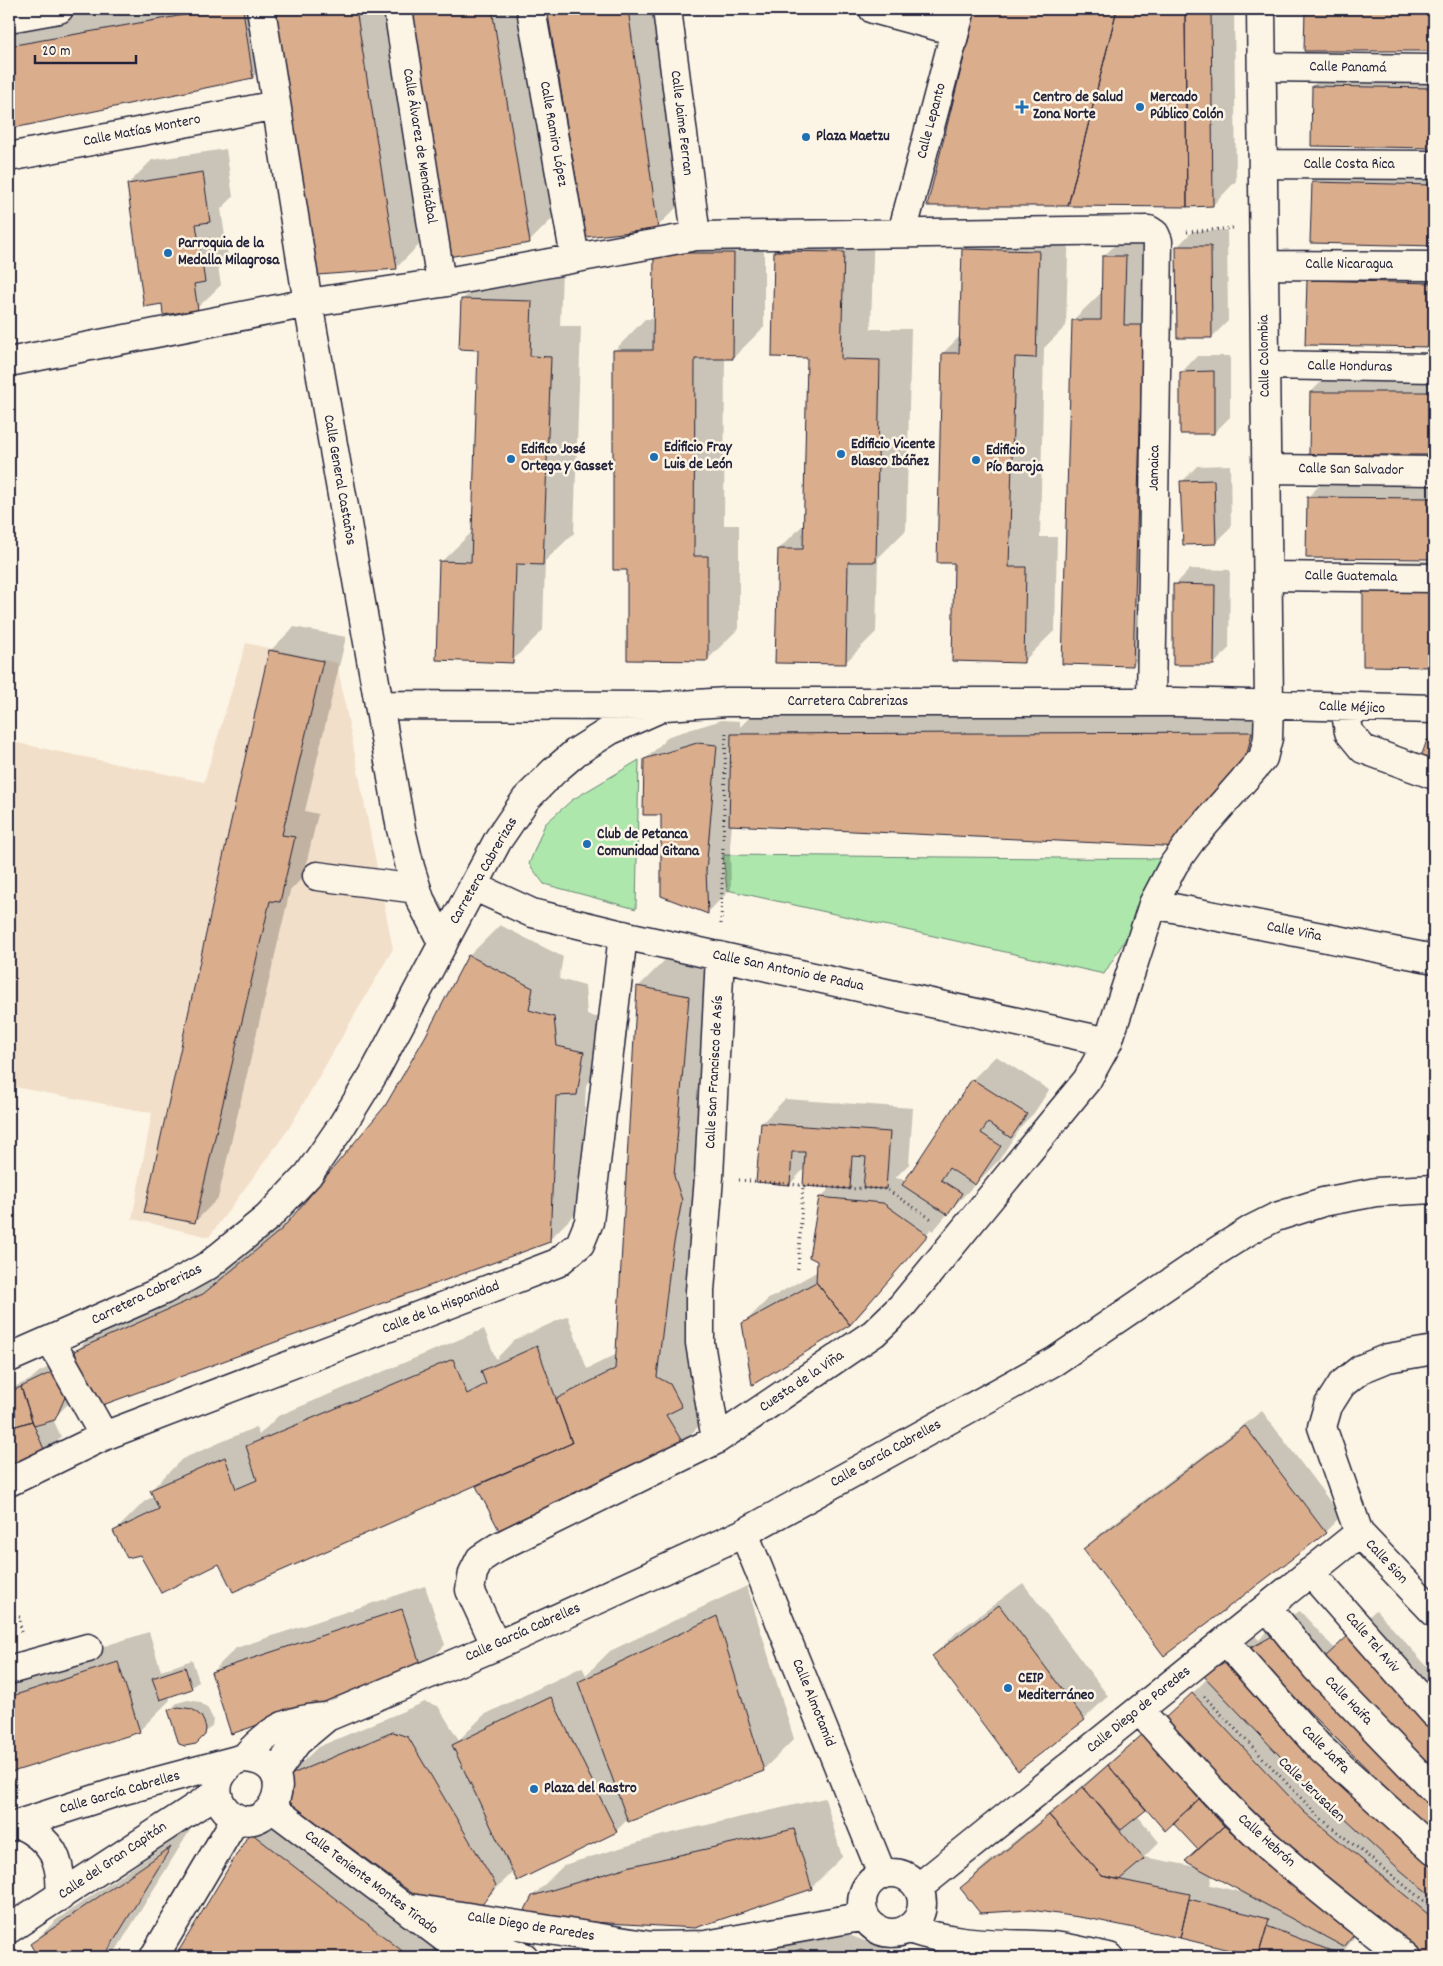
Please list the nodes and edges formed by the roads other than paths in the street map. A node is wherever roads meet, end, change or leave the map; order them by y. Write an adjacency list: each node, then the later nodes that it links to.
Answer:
1 (59, 9): 8 (street)
2 (261, 9): 12 (street, Calle General Castaños)
3 (398, 9): 21 (street, Calle Álvarez de Mendizábal)
4 (531, 9): 18 (street, Calle Ramiro López)
5 (667, 9): 17 (street, Calle Jaime Ferran)
6 (873, 9): 9 (street)
7 (1261, 9): 10 (street, Calle Colombia)
8 (9, 18)
9 (958, 20): 16 (street, Calle Lepanto)
10 (1262, 67): 11 (street, Calle Panamá); 14 (street, Calle Colombia)
11 (1434, 69)
12 (276, 105): 13 (street, Calle Matías Montero); 22 (street, Calle General Castaños)
13 (9, 157)
14 (1263, 164): 15 (street, Calle Costa Rica); 19 (street, Calle Colombia)
15 (1434, 165)
16 (902, 233): 17 (street); 30 (street, Jamaica)
17 (696, 236): 18 (street)
18 (575, 258): 21 (street)
19 (1264, 265): 20 (street, Calle Nicaragua); 24 (street, Calle Colombia)
20 (1434, 266)
21 (441, 283): 22 (street)
22 (308, 303): 23 (street); 32 (street, Calle General Castaños)
23 (9, 362)
24 (1266, 365): 25 (street, Calle Honduras); 26 (street, Calle Colombia)
25 (1434, 368)
26 (1267, 468): 27 (street, Calle San Salvador); 28 (street, Calle Colombia)
27 (1434, 471)
28 (1268, 576): 29 (street, Calle Guatemala); 31 (street, Calle Colombia)
29 (1434, 578)
30 (1151, 702): 31 (street, Carretera Cabrerizas); 33 (street, Carretera Cabrerizas)
31 (1270, 704): 34 (street, Calle Méjico); 40 (street)
32 (379, 705): 33 (street); 39 (street, Calle General Castaños)
33 (665, 706): 38 (street, Carretera Cabrerizas)
34 (1344, 708): 35 (street, Calle Méjico); 36 (street)
35 (1434, 709)
36 (1434, 775)
37 (317, 876): 39 (street)
38 (473, 886): 41 (street, Calle San Antonio de Padua); 42 (street, Carretera Cabrerizas)
39 (417, 889): 42 (street, Calle General Castaños)
40 (1153, 904): 44 (street, Calle Viña); 45 (street)
41 (622, 935): 43 (street, Calle San Antonio de Padua); 50 (street, Calle de la Hispanidad)
42 (443, 944): 47 (street, Carretera Cabrerizas)
43 (720, 956): 45 (street, Calle San Antonio de Padua); 51 (street, Calle San Francisco de Asís)
44 (1434, 959)
45 (1108, 1042): 51 (street, Cuesta de la Viña)
46 (1434, 1189): 53 (street, Calle García Cabrelles)
47 (50, 1340): 49 (street, Carretera Cabrerizas); 50 (street)
48 (1434, 1350): 54 (street)
49 (9, 1358)
50 (104, 1436): 52 (street, Calle de la Hispanidad)
51 (716, 1440): 59 (street, Cuesta de la Viña)
52 (9, 1482)
53 (744, 1533): 59 (street, Calle García Cabrelles); 73 (street, Calle Almotamid)
54 (1359, 1533): 55 (street, Calle Diego de Paredes); 57 (street, Calle Sion)
55 (1310, 1572): 56 (street, Calle Diego de Paredes); 63 (street, Calle Tel Aviv)
56 (1267, 1607): 58 (street, Calle Diego de Paredes); 67 (street, Calle Haifa)
57 (1434, 1612)
58 (1225, 1640): 62 (street, Calle Diego de Paredes); 72 (street, Calle Jaffa)
59 (496, 1646): 64 (street, Calle García Cabrelles)
60 (88, 1648): 61 (street)
61 (9, 1670)
62 (1139, 1710): 74 (street, Calle Diego de Paredes); 85 (street, Calle Hebrón)
63 (1434, 1713)
64 (327, 1717): 65 (street, Calle García Cabrelles); 66 (street, Calle García Cabrelles)
65 (238, 1760): 66 (street); 68 (street); 71 (street, Calle García Cabrelles)
66 (275, 1773): 69 (street)
67 (1434, 1790)
68 (217, 1793): 70 (street); 75 (street, Calle del Gran Capitán)
69 (272, 1808): 70 (street); 76 (street, Calle Teniente Montes Tirado)
70 (236, 1818): 81 (street)
71 (14, 1825): 75 (street)
72 (1434, 1851)
73 (882, 1874): 74 (street); 77 (street)
74 (919, 1887): 78 (street)
75 (60, 1897): 79 (street, Calle del Gran Capitán)
76 (404, 1907): 77 (street, Calle Diego de Paredes); 82 (street, Calle Teniente Montes Tirado); 83 (street)
77 (865, 1916): 78 (street)
78 (909, 1928): 80 (street)
79 (9, 1930)
80 (961, 1949): 84 (street)
81 (154, 1957)
82 (470, 1957)
83 (524, 1957)
84 (1109, 1957)
85 (1406, 1957)

